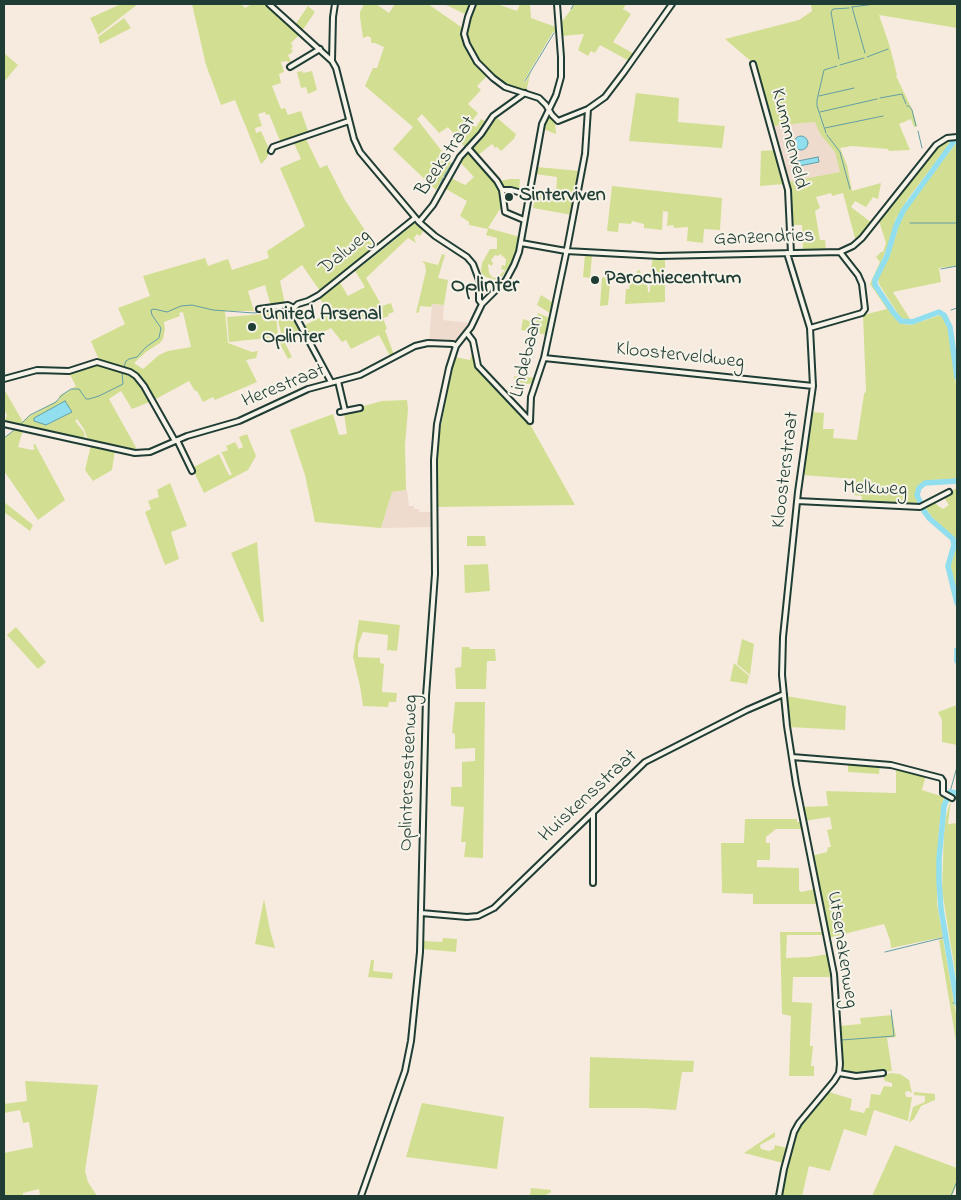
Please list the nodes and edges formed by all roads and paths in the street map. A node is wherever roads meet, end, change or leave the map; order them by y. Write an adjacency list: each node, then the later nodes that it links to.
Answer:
1 (269, 4): 6 (street)
2 (335, 4): 7 (street)
3 (473, 4): 10 (street)
4 (557, 4): 11 (street)
5 (672, 4): 12 (street)
6 (320, 49): 7 (street); 9 (street)
7 (332, 61): 13 (street)
8 (753, 64): 25 (street, Kummenveld)
9 (290, 68)
10 (525, 93): 11 (street); 15 (street, Beekstraat)
11 (548, 109): 12 (street); 18 (street)
12 (588, 109): 23 (street, Lindebaan)
13 (349, 121): 16 (street); 19 (street)
14 (955, 137): 24 (street, Ganzendries)
15 (468, 148): 17 (street); 21 (street, Beekstraat)
16 (271, 151)
17 (502, 190): 18 (street); 20 (street)
18 (529, 195): 20 (street)
19 (415, 218): 21 (street); 27 (street, Dalweg)
20 (524, 220): 22 (street)
21 (419, 222): 26 (street)
22 (521, 243): 23 (street, Ganzendries); 26 (street)
23 (566, 251): 25 (street, Ganzendries); 32 (street, Lindebaan)
24 (840, 252): 25 (street, Ganzendries); 29 (street)
25 (789, 253): 29 (street, Kloosterstraat)
26 (482, 304): 30 (street)
27 (294, 308): 28 (street, Dalweg); 35 (street)
28 (259, 309)
29 (810, 328): 36 (street, Kloosterstraat)
30 (467, 333): 31 (street); 32 (street, Lindebaan)
31 (456, 346): 34 (street, Herestraat); 48 (street, Oplintersesteenweg)
32 (544, 358): 36 (street, Kloosterveldweg)
33 (4, 379): 39 (street)
34 (338, 381): 35 (street, Herestraat); 37 (street)
35 (330, 382): 39 (street, Herestraat)
36 (813, 386): 42 (street, Kloosterstraat)
37 (360, 408)
38 (4, 424): 39 (street, Herestraat)
39 (176, 440): 40 (street)
40 (192, 471)
41 (949, 492): 42 (street, Melkweg)
42 (797, 501): 43 (street, Kloosterstraat)
43 (784, 694): 44 (street, Utsenakenweg); 46 (street, Huiskensstraat)
44 (792, 758): 45 (street); 49 (street, Utsenakenweg)
45 (952, 798)
46 (593, 812): 47 (street); 48 (street, Huiskensstraat)
47 (593, 883)
48 (421, 913): 51 (street, Oplintersesteenweg)
49 (839, 1073): 50 (street); 52 (street)
50 (884, 1074)
51 (361, 1196)
52 (779, 1196)

